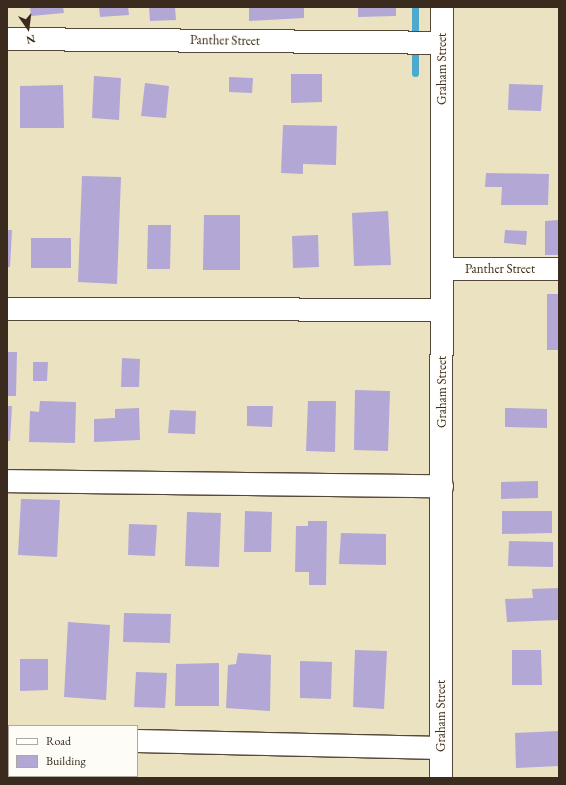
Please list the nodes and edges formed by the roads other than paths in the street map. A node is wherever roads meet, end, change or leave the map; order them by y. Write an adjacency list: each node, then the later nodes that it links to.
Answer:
1 (442, 7): 3 (street, Graham Street)
2 (7, 39): 3 (street, Panther Street)
3 (442, 43): 4 (street, Graham Street)
4 (442, 269): 5 (street, Panther Street); 7 (street, Graham Street)
5 (559, 269)
6 (7, 309): 7 (street)
7 (442, 310): 9 (street, Graham Street)
8 (7, 480): 9 (street)
9 (442, 486): 11 (street, Graham Street)
10 (138, 741): 11 (street)
11 (441, 748): 12 (street, Graham Street)
12 (441, 778)

